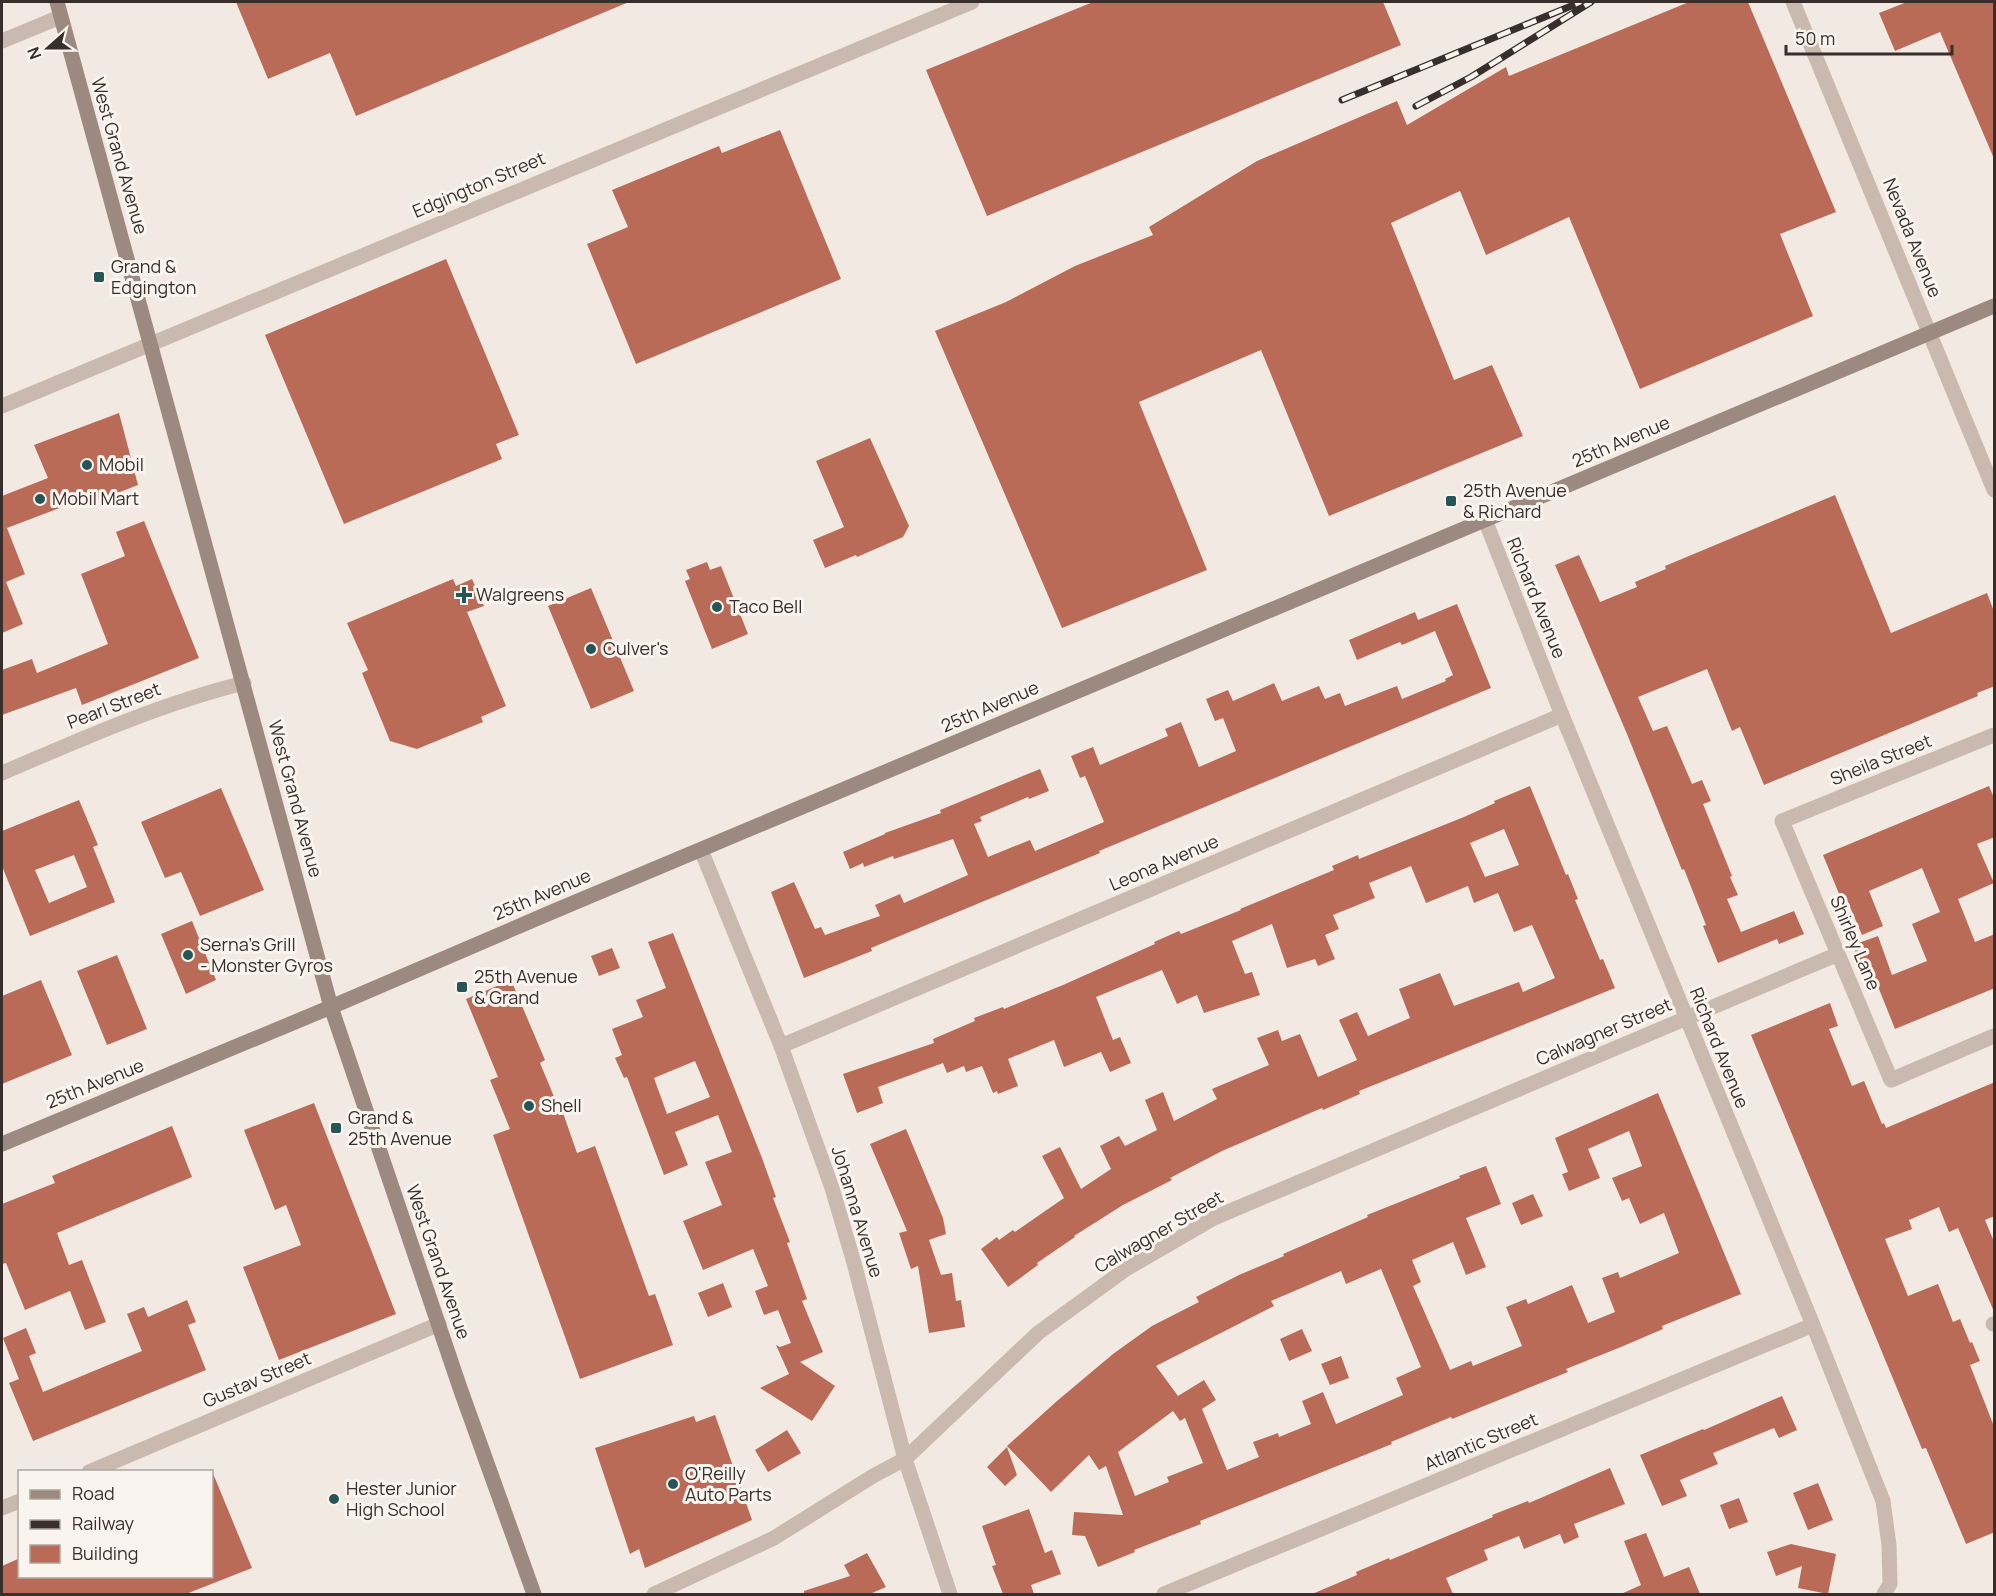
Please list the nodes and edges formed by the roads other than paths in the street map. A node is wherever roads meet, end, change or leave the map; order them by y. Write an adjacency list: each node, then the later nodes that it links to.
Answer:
1 (57, 2): 4 (main road, West Grand Avenue)
2 (972, 2): 8 (street, Edgington Street)
3 (1793, 2): 7 (street, Nevada Avenue)
4 (60, 17): 5 (street); 8 (main road, West Grand Avenue)
5 (2, 41)
6 (1995, 306): 7 (main road, 25th Avenue)
7 (1930, 334): 10 (street, Nevada Avenue); 11 (main road, 25th Avenue)
8 (151, 343): 9 (street, Edgington Street); 12 (main road, West Grand Avenue)
9 (2, 406)
10 (1995, 490)
11 (1485, 520): 13 (street, Richard Avenue); 17 (main road, 25th Avenue)
12 (244, 683): 15 (street, Pearl Street); 19 (main road, West Grand Avenue)
13 (1562, 715): 20 (street, Richard Avenue); 22 (street, Leona Avenue)
14 (1995, 735): 16 (street, Sheila Street)
15 (2, 773)
16 (1782, 821): 18 (street, Shirley Lane)
17 (701, 850): 19 (main road, 25th Avenue); 22 (street, Johanna Avenue)
18 (1838, 954): 20 (street, Calwagner Street); 21 (street, Shirley Lane)
19 (331, 1007): 23 (main road, 25th Avenue); 24 (main road, West Grand Avenue)
20 (1686, 1019): 25 (street, Richard Avenue); 26 (street, Calwagner Street)
21 (1995, 1036)
22 (781, 1046): 26 (street, Johanna Avenue)
23 (2, 1144)
24 (439, 1324): 27 (street, Gustav Street); 30 (main road, West Grand Avenue)
25 (1813, 1324): 33 (street, Atlantic Street); 34 (street, Richard Avenue)
26 (905, 1459): 31 (street, Calwagner Street); 32 (street, Johanna Avenue)
27 (94, 1470)
28 (18, 1502): 29 (street)
29 (2, 1509)
30 (534, 1594)
31 (654, 1594)
32 (950, 1594)
33 (1164, 1594)
34 (1884, 1594)

